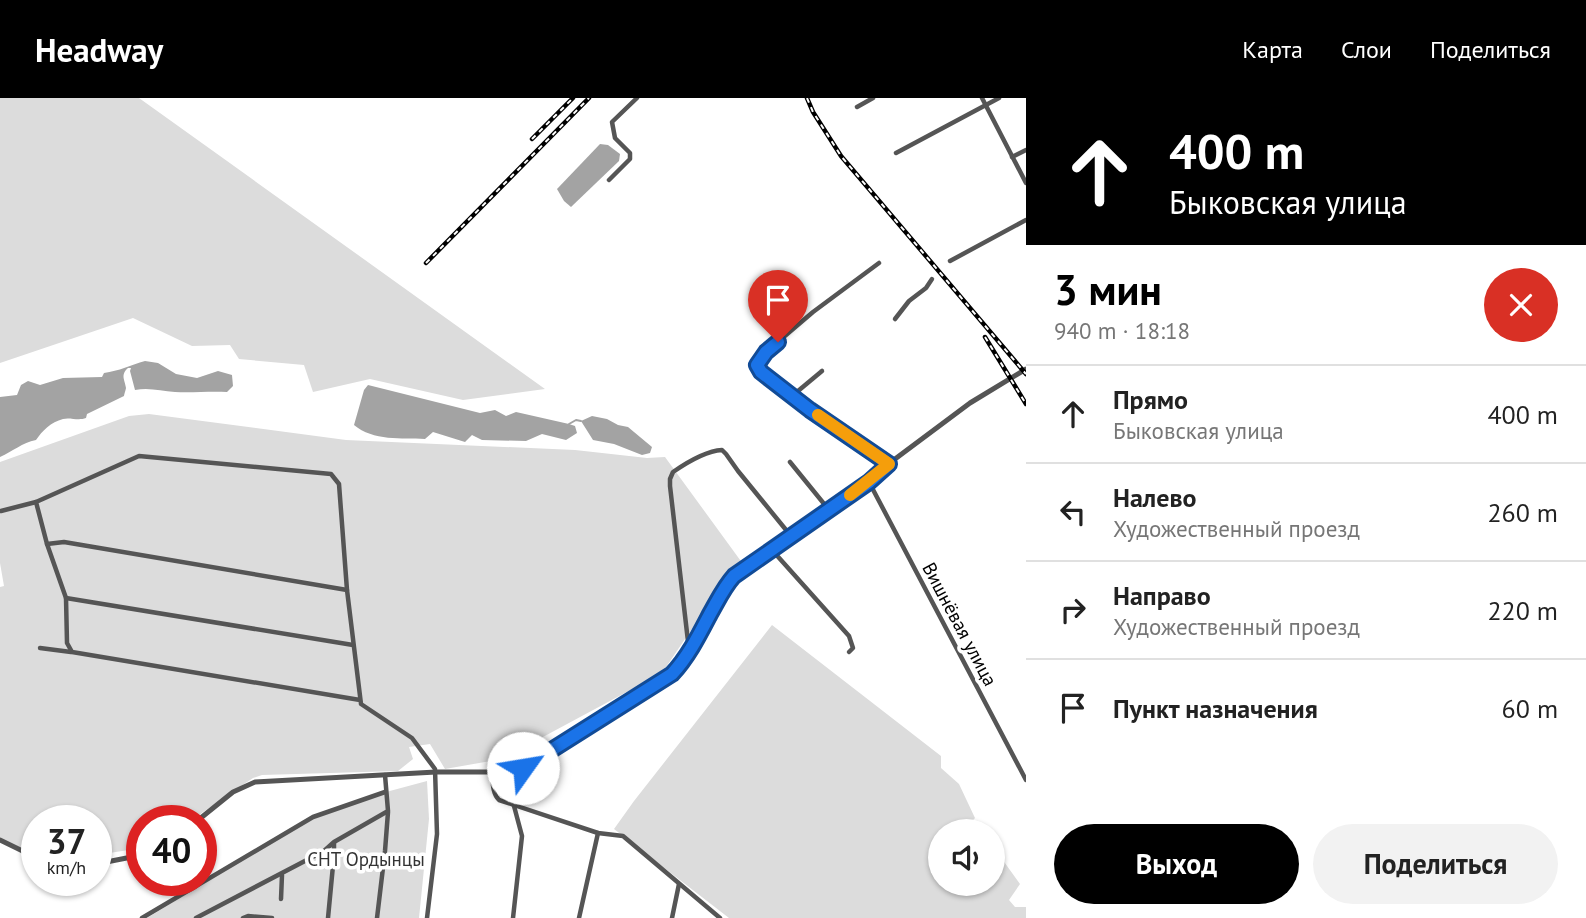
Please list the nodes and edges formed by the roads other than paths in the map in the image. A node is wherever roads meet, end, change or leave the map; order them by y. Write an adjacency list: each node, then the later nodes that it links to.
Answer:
1 (637, 98): 10 (street)
2 (873, 98): 6 (street)
3 (982, 98): 5 (street)
4 (999, 98): 5 (street)
5 (985, 105): 8 (street); 9 (street)
6 (857, 107)
7 (1026, 150): 9 (street)
8 (896, 153)
9 (1013, 157): 11 (street)
10 (609, 180)
11 (1026, 183)
12 (1026, 220): 13 (street)
13 (950, 261)
14 (879, 263): 19 (street)
15 (932, 279): 16 (street)
16 (895, 318)
17 (1026, 369): 21 (street)
18 (822, 371): 19 (street)
19 (792, 396): 21 (street)
20 (790, 461): 25 (street)
21 (889, 464): 22 (street)
22 (869, 482): 25 (street); 40 (street, Вишнёвая улица)
23 (36, 502): 24 (street); 27 (street); 29 (street)
24 (1, 510)
25 (829, 510): 26 (street)
26 (791, 537): 28 (street); 33 (street)
27 (47, 544): 29 (street); 30 (street)
28 (772, 550): 33 (street); 35 (street)
29 (347, 590): 31 (street)
30 (66, 598): 31 (street); 34 (street)
31 (354, 645): 36 (street)
32 (40, 648): 34 (street)
33 (689, 651): 38 (street)
34 (72, 652): 36 (street)
35 (849, 652)
36 (360, 700): 37 (street)
37 (436, 772): 38 (street); 39 (street); 58 (street)
38 (492, 772): 43 (street)
39 (385, 775): 41 (street); 42 (street)
40 (1026, 780)
41 (385, 792): 44 (street); 52 (street)
42 (217, 805)
43 (514, 805): 45 (street); 59 (street)
44 (388, 811): 47 (street); 57 (street)
45 (598, 833): 50 (street); 60 (street)
46 (0, 840): 48 (street)
47 (334, 842): 49 (street); 56 (street)
48 (21, 850)
49 (282, 875): 51 (street); 53 (street)
50 (679, 884): 61 (street); 62 (street)
51 (281, 899)
52 (142, 918)
53 (196, 918)
54 (243, 918): 55 (street)
55 (272, 918)
56 (328, 918)
57 (377, 918)
58 (427, 918)
59 (513, 918)
60 (579, 918)
61 (671, 918)
62 (720, 918)

